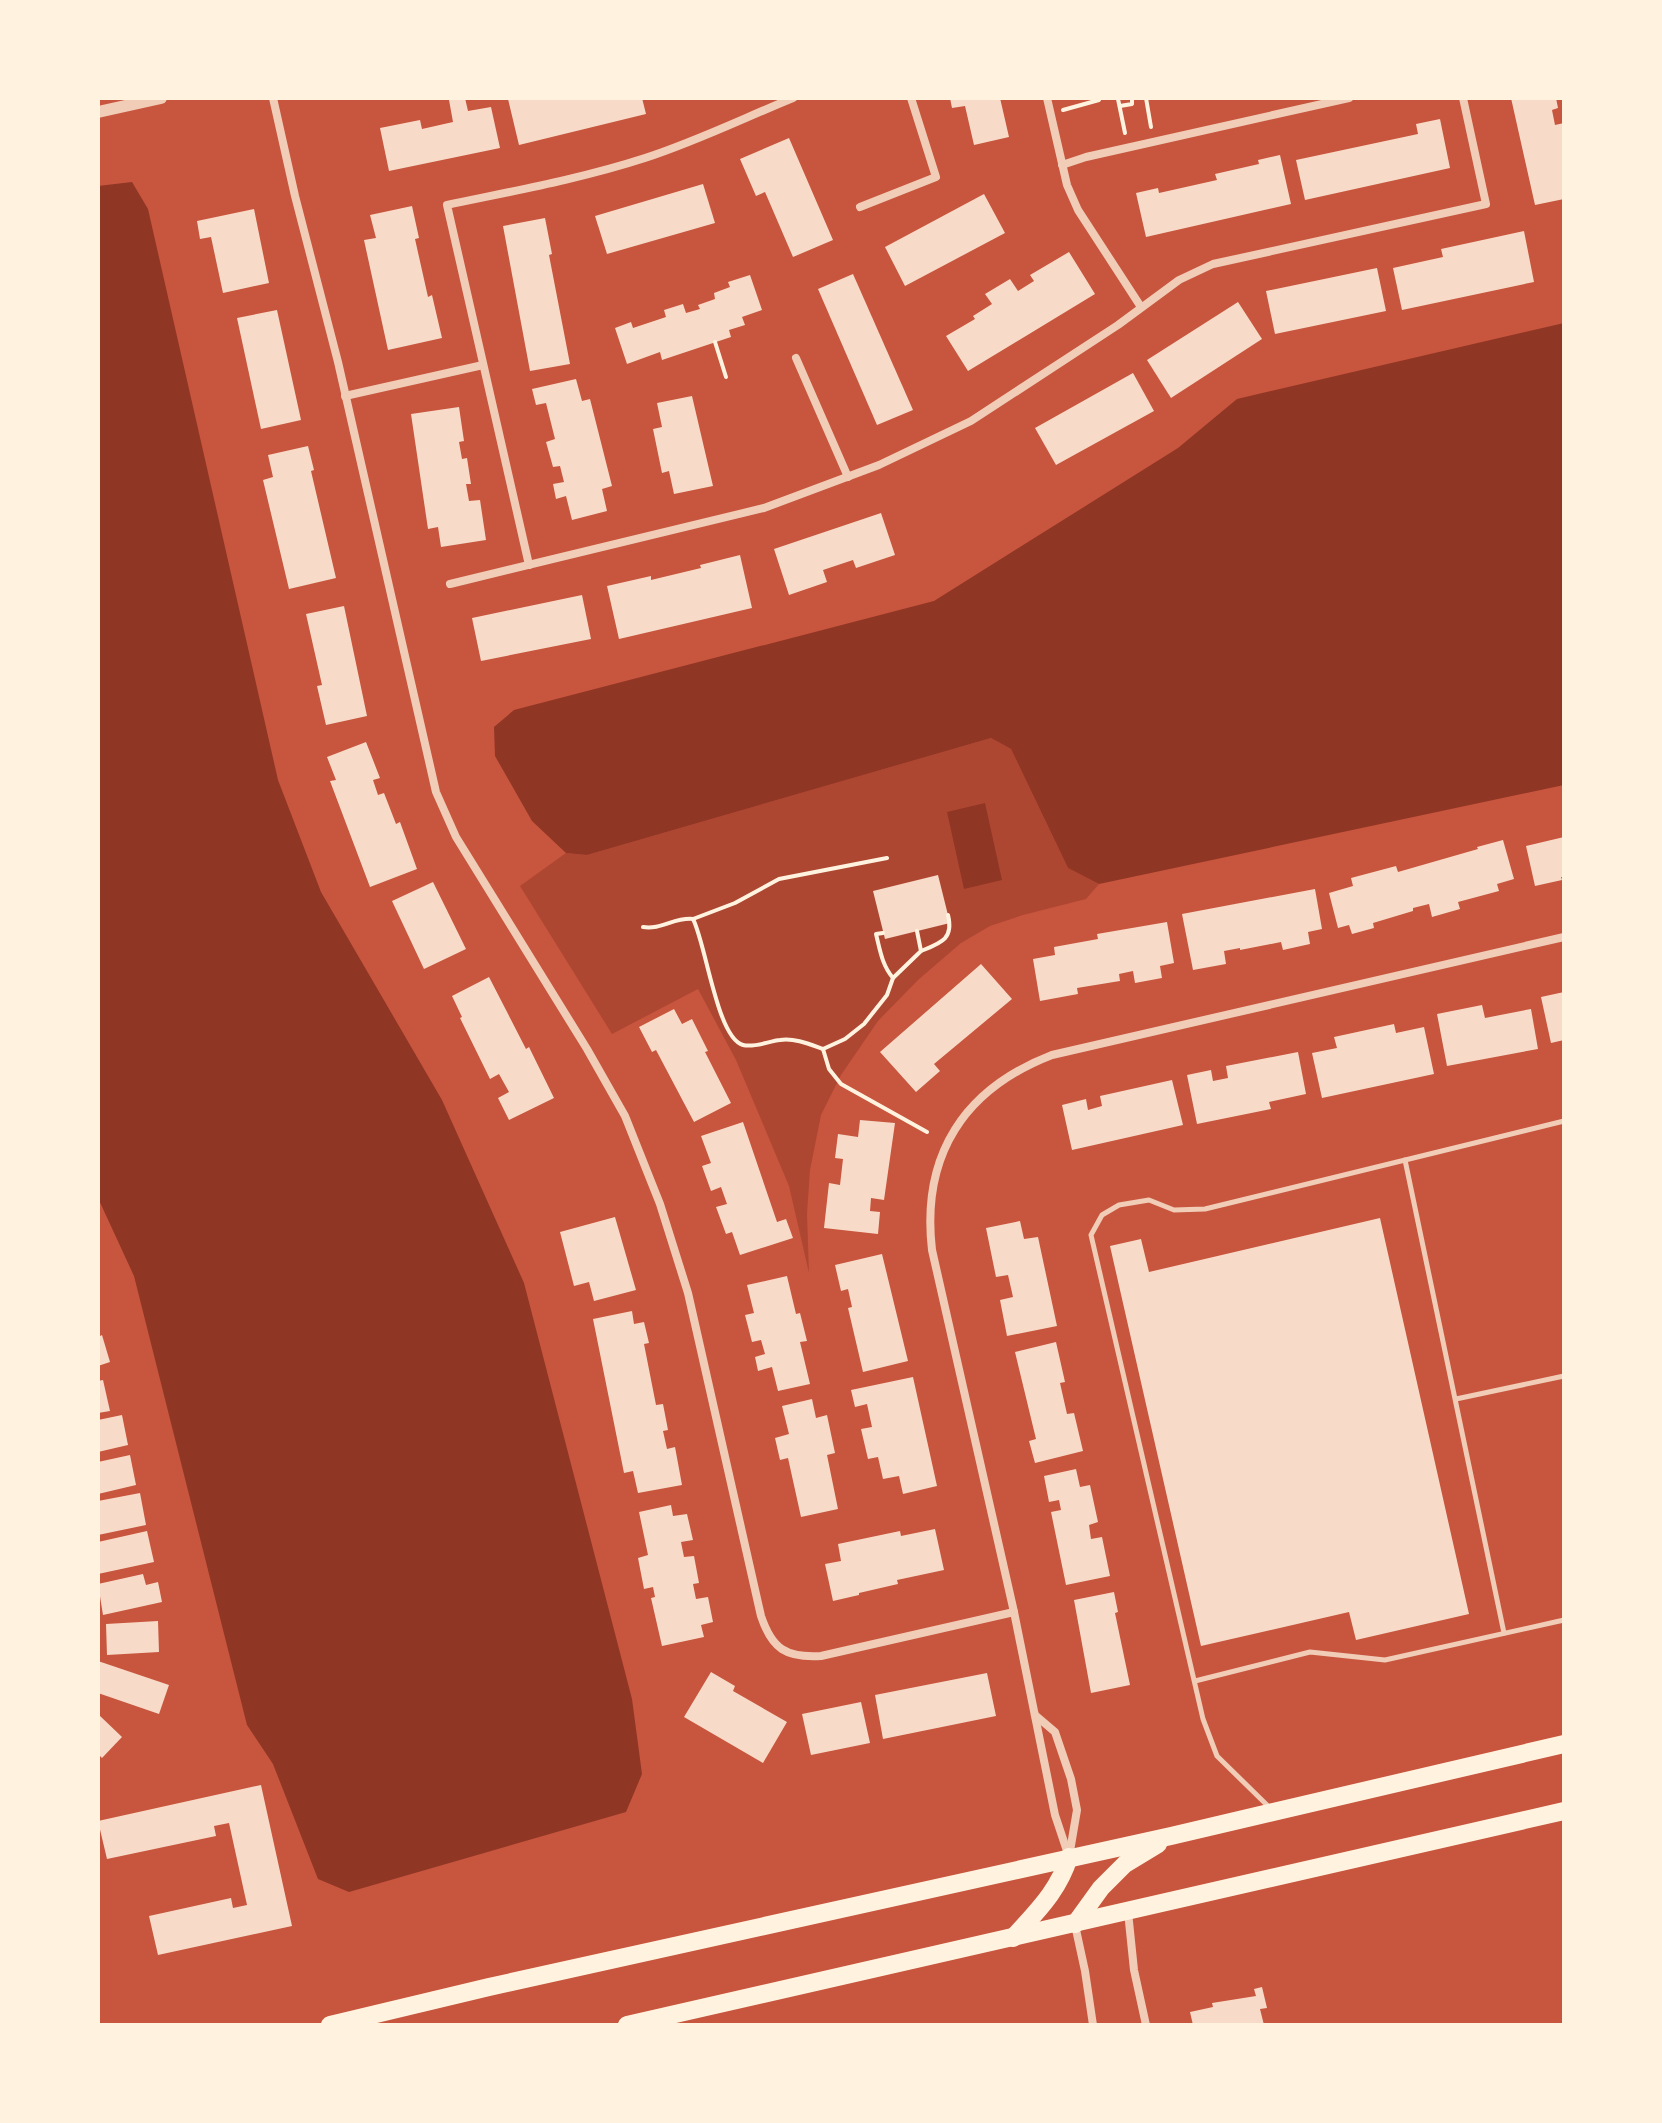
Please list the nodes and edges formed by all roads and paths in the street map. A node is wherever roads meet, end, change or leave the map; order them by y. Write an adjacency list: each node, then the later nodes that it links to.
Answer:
1 (161, 98): 13 (street)
2 (273, 98): 24 (street)
3 (793, 98): 22 (street)
4 (911, 98): 18 (street)
5 (1047, 98): 14 (street)
6 (1146, 98): 15 (path)
7 (1349, 98): 15 (street)
8 (1463, 98): 19 (street)
9 (1118, 99): 12 (path)
10 (1099, 100): 14 (path)
11 (1132, 100): 12 (path)
12 (1120, 106): 16 (path)
13 (98, 112)
14 (1051, 113): 17 (street)
15 (1154, 141): 16 (street)
16 (1128, 147): 17 (street)
17 (1062, 165): 19 (street)
18 (860, 207)
19 (1141, 307): 25 (street)
20 (715, 342): 23 (path)
21 (796, 358): 25 (street)
22 (483, 365): 24 (street); 26 (street)
23 (726, 377)
24 (345, 396): 43 (street)
25 (848, 477): 26 (street)
26 (529, 565): 27 (street)
27 (450, 584)
28 (887, 858): 30 (path)
29 (948, 915): 35 (path)
30 (693, 919): 31 (path); 37 (path)
31 (643, 927)
32 (917, 931): 35 (path)
33 (883, 933): 36 (path)
34 (1564, 937): 43 (street)
35 (921, 951): 36 (path)
36 (893, 978): 37 (path)
37 (823, 1049): 39 (path)
38 (1564, 1121): 40 (lane)
39 (927, 1132)
40 (1405, 1160): 42 (lane); 46 (lane)
41 (1564, 1376): 42 (lane)
42 (1456, 1399): 45 (lane)
43 (1014, 1612): 47 (street)
44 (1564, 1620): 45 (lane)
45 (1504, 1633): 46 (lane)
46 (1195, 1681): 50 (lane)
47 (1035, 1715): 52 (street); 52 (street)
48 (1564, 1744): 50 (highway)
49 (1564, 1811): 53 (highway)
50 (1274, 1812): 51 (highway)
51 (1171, 1836): 52 (highway); 54 (highway)
52 (1069, 1857): 55 (highway); 56 (highway)
53 (1128, 1912): 54 (highway); 59 (street)
54 (1075, 1924): 55 (highway); 58 (street)
55 (1013, 1938): 57 (highway)
56 (330, 2025)
57 (627, 2025)
58 (1093, 2025)
59 (1146, 2025)

